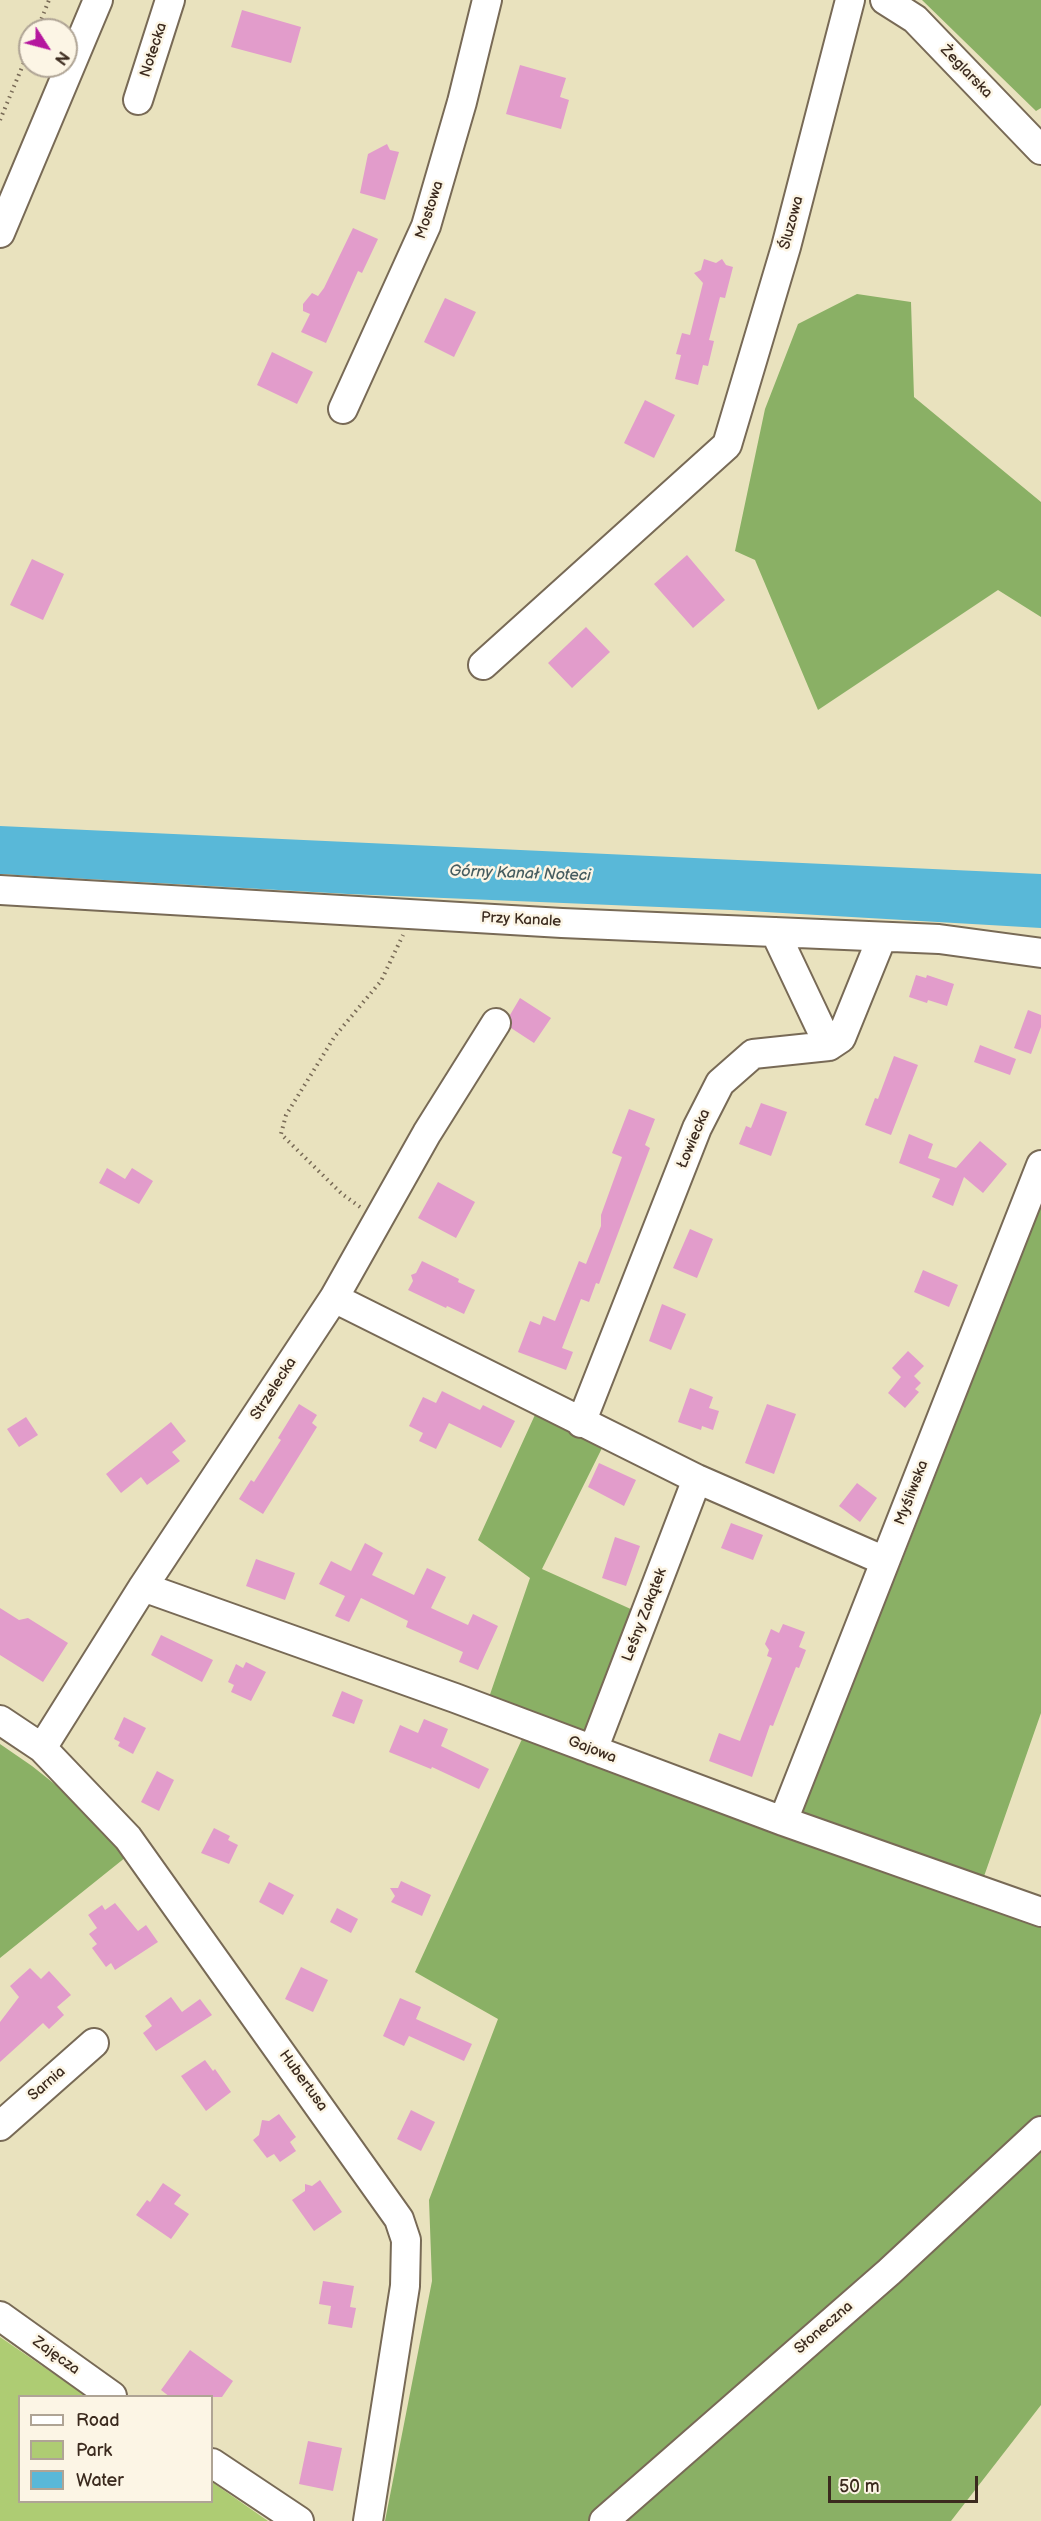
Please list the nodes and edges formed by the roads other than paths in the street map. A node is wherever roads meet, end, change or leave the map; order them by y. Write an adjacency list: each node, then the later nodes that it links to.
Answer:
1 (98, 0): 9 (street)
2 (170, 0): 6 (street, Notecka)
3 (487, 0): 10 (street, Mostowa)
4 (850, 0): 11 (street, Śluzowa)
5 (885, 0): 7 (street, Żeglarska)
6 (138, 100)
7 (1028, 126): 8 (street, Żeglarska)
8 (1041, 150)
9 (0, 233)
10 (343, 409)
11 (483, 665)
12 (0, 890): 13 (street, Przy Kanale)
13 (775, 932): 14 (street, Przy Kanale); 17 (street)
14 (882, 937): 15 (street, Przy Kanale); 17 (street)
15 (1041, 952)
16 (496, 1023): 19 (street, Strzelecka)
17 (829, 1046): 20 (street, Łowiecka)
18 (1041, 1165): 22 (street, Myśliwska)
19 (334, 1298): 20 (street); 23 (street, Strzelecka)
20 (580, 1423): 21 (street)
21 (697, 1479): 22 (street); 26 (street, Leśny Zakątek)
22 (885, 1562): 27 (street, Myśliwska)
23 (143, 1587): 25 (street, Strzelecka); 26 (street, Gajowa)
24 (0, 1720): 25 (street, Hubertusa)
25 (42, 1748): 36 (street, Hubertusa)
26 (592, 1750): 27 (street, Gajowa)
27 (783, 1821): 28 (street, Gajowa)
28 (1041, 1912)
29 (94, 2043): 30 (street, Sarnia)
30 (0, 2126)
31 (1041, 2131): 37 (street, Słoneczna)
32 (0, 2316): 33 (street, Zajęcza)
33 (109, 2395)
34 (213, 2464): 35 (street)
35 (299, 2521)
36 (368, 2521)
37 (604, 2521)

